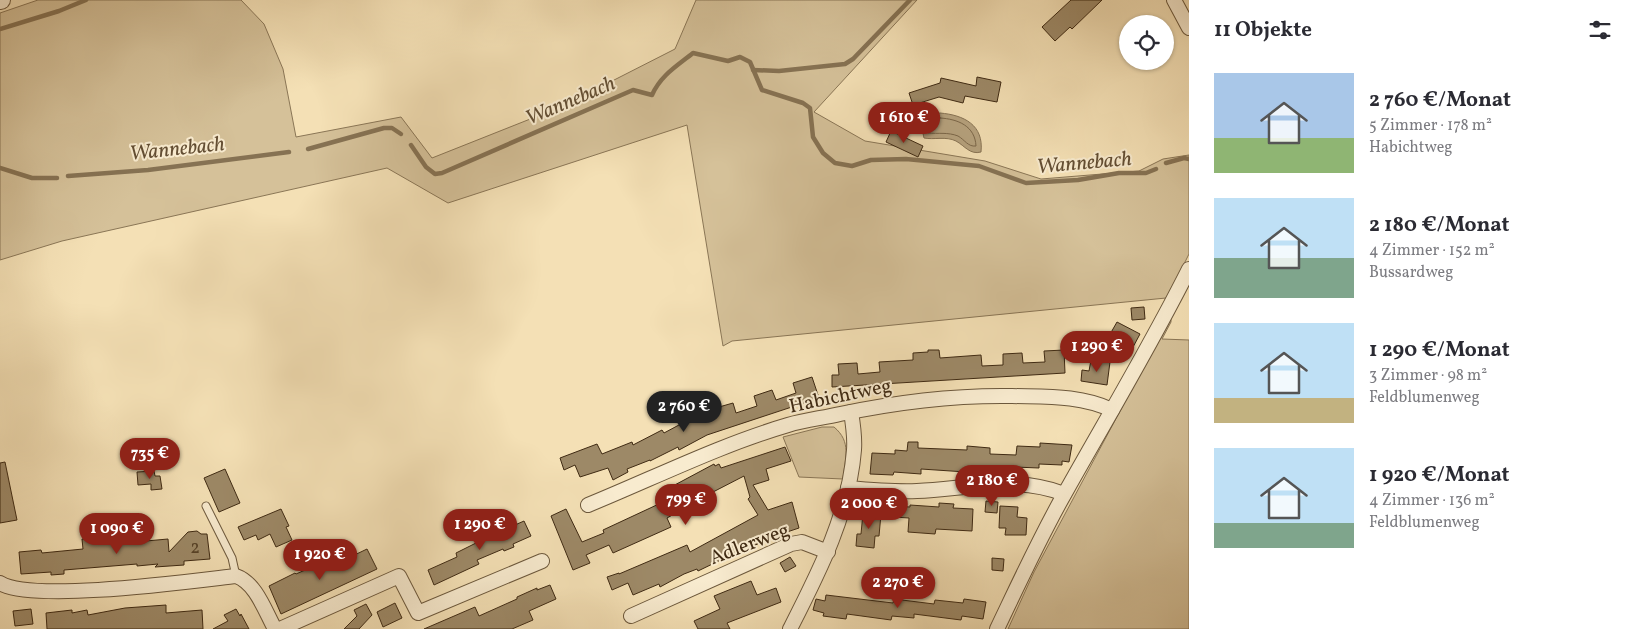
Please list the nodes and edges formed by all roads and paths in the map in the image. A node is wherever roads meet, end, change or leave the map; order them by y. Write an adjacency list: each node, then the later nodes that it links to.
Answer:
1 (1174, 0): 2 (street)
2 (1189, 28)
3 (1189, 269): 4 (street)
4 (1112, 410): 5 (street, Habichtweg); 7 (street)
5 (851, 412): 6 (street); 8 (street, Habichtweg)
6 (848, 488): 7 (street); 10 (street)
7 (1064, 494): 18 (street)
8 (588, 505)
9 (206, 506): 12 (lane)
10 (828, 552): 14 (street, Adlerweg); 15 (street)
11 (542, 562): 17 (street)
12 (236, 576): 13 (street); 16 (street)
13 (0, 583)
14 (631, 616)
15 (795, 628)
16 (275, 629)
17 (280, 629)
18 (997, 629)

